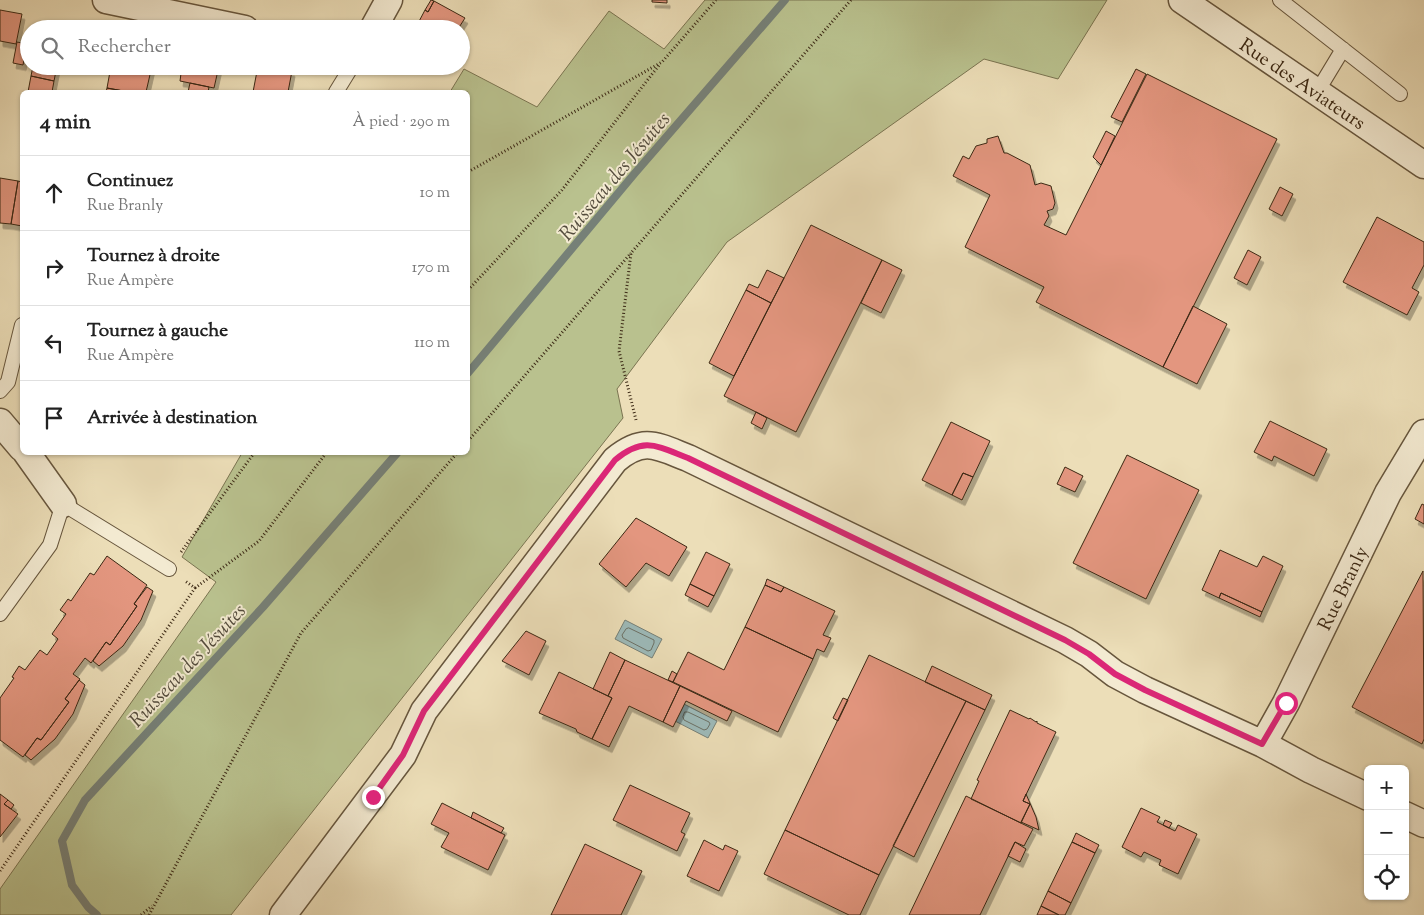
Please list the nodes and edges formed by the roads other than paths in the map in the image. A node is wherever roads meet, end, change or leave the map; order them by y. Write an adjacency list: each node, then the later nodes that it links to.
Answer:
1 (106, 0): 5 (street)
2 (389, 0): 6 (street)
3 (1182, 0): 10 (street, Rue des Aviateurs)
4 (1280, 0): 7 (lane)
5 (202, 20)
6 (379, 20)
7 (1343, 49): 10 (lane); 11 (lane)
8 (346, 75): 9 (lane)
9 (337, 90)
10 (1317, 92): 12 (street, Rue des Aviateurs)
11 (1400, 94)
12 (1424, 165)
13 (20, 332): 14 (lane)
14 (0, 391)
15 (0, 422): 17 (street)
16 (1424, 433): 22 (street, Rue Branly)
17 (20, 446)
18 (28, 455): 19 (street)
19 (63, 504): 20 (lane); 21 (lane)
20 (168, 570)
21 (0, 614)
22 (1262, 744): 23 (street); 26 (street)
23 (1364, 795)
24 (1409, 817): 25 (street)
25 (1424, 824)
26 (283, 915)

